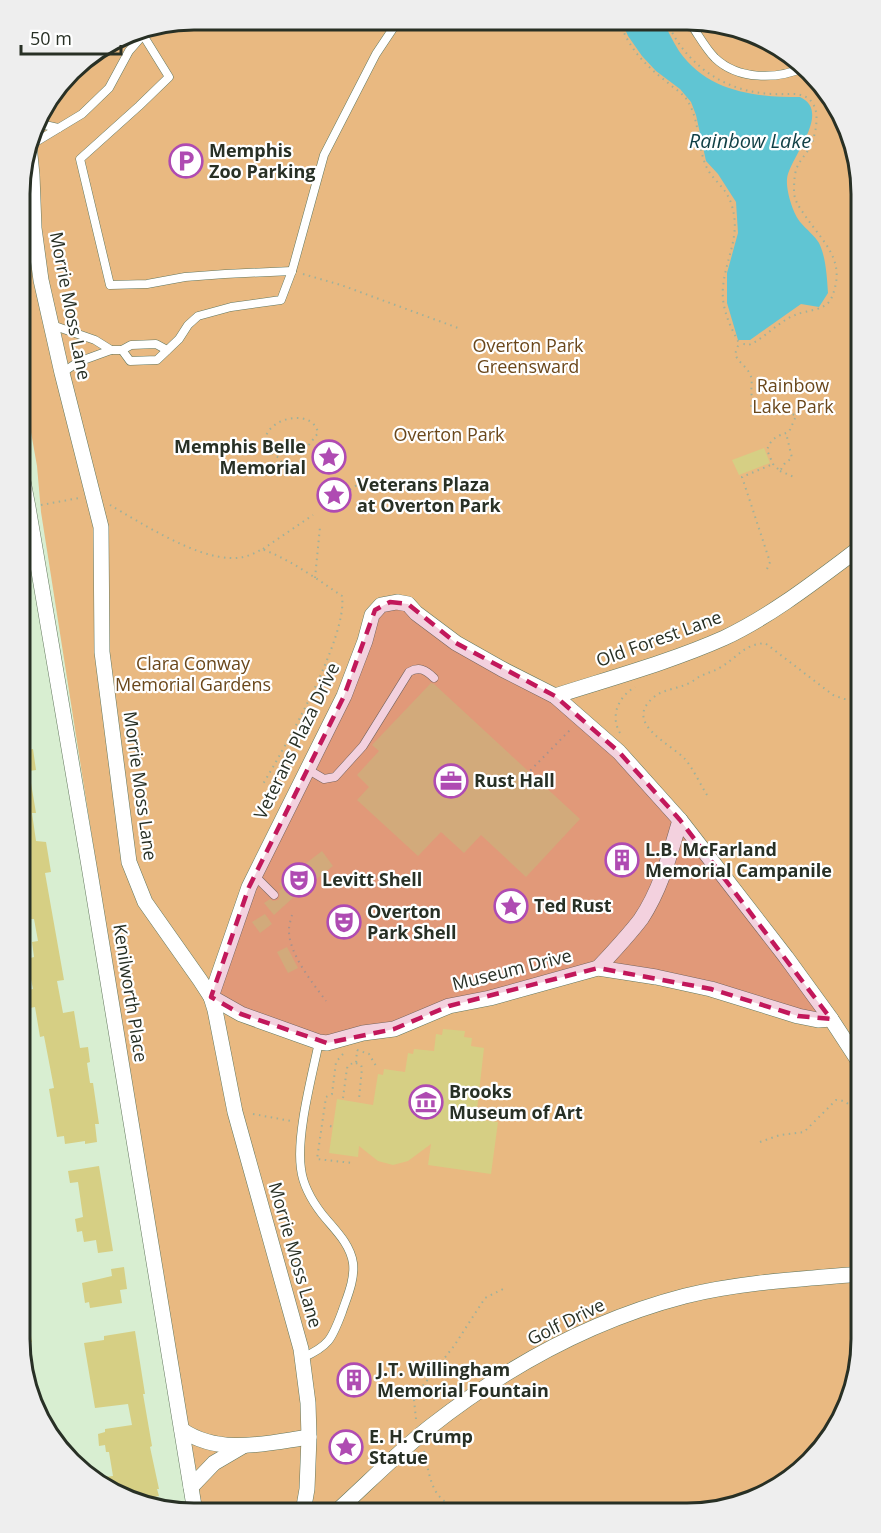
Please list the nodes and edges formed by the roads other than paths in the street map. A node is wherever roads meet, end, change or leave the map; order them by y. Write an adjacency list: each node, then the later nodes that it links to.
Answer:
1 (392, 30): 10 (lane)
2 (695, 30): 5 (lane)
3 (145, 38): 10 (lane)
4 (139, 40): 7 (lane)
5 (795, 71)
6 (45, 125): 7 (lane)
7 (58, 128): 8 (lane)
8 (39, 140)
9 (31, 173): 11 (street, Morrie Moss Lane)
10 (292, 271): 14 (lane)
11 (51, 324): 12 (lane); 15 (street, Morrie Moss Lane)
12 (111, 350): 13 (lane); 15 (lane)
13 (122, 350): 14 (lane); 14 (lane)
14 (167, 350)
15 (62, 373): 25 (street, Morrie Moss Lane)
16 (30, 519): 31 (street, Kenilworth Place)
17 (851, 554): 19 (street, Old Forest Lane)
18 (434, 678): 20 (lane)
19 (555, 696): 20 (street, Veterans Plaza Drive); 21 (street, Veterans Plaza Drive)
20 (307, 769): 22 (street, Veterans Plaza Drive)
21 (680, 820): 24 (street); 26 (street, Veterans Plaza Drive)
22 (254, 875): 23 (lane); 25 (street, Veterans Plaza Drive)
23 (274, 895)
24 (598, 968): 26 (street, Museum Drive); 27 (street, Museum Drive)
25 (211, 997): 27 (street, Museum Drive); 30 (street, Morrie Moss Lane)
26 (831, 1019): 28 (street, Veterans Plaza Drive)
27 (319, 1042): 30 (lane)
28 (851, 1050)
29 (851, 1275): 37 (street, Golf Drive)
30 (302, 1358): 32 (street, Morrie Moss Lane)
31 (182, 1430): 33 (street); 34 (street, Kenilworth Place)
32 (309, 1437): 33 (street); 36 (street, Morrie Moss Lane)
33 (243, 1446): 34 (street)
34 (191, 1487): 35 (street, Kenilworth Place)
35 (194, 1503)
36 (305, 1503)
37 (346, 1503)

